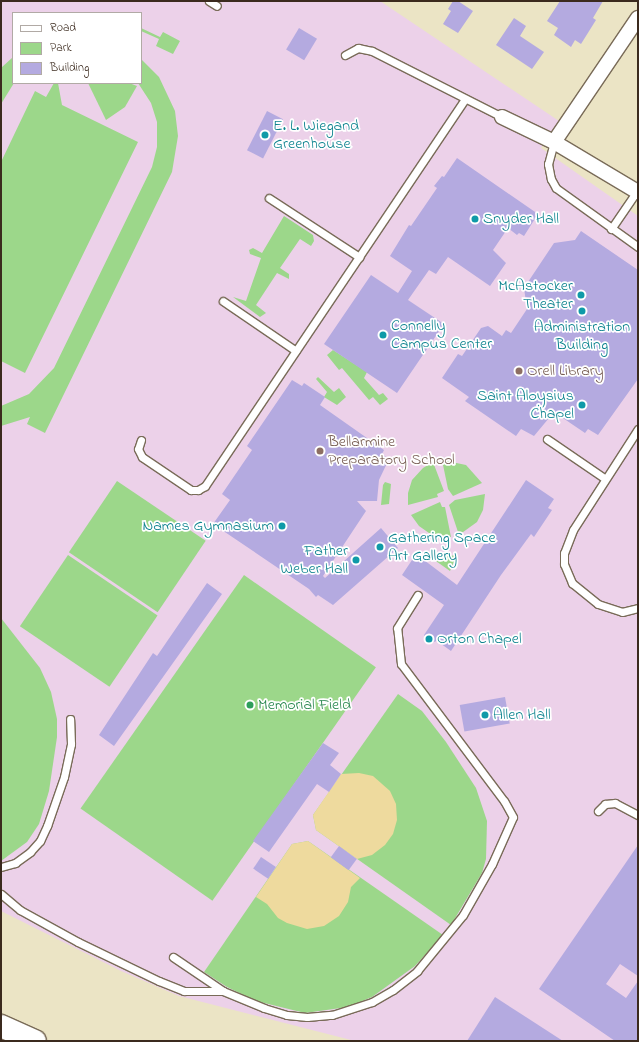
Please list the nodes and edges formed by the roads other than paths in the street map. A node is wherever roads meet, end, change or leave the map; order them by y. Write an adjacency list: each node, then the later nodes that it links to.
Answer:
1 (209, 1): 2 (lane)
2 (217, 6)
3 (638, 18): 7 (street)
4 (345, 55): 5 (lane)
5 (466, 99): 6 (lane); 12 (lane)
6 (502, 117): 7 (street)
7 (554, 142): 8 (street); 10 (lane)
8 (637, 191): 10 (lane)
9 (269, 198): 12 (lane)
10 (611, 228): 11 (lane)
11 (638, 247)
12 (359, 258): 14 (lane)
13 (223, 301): 14 (lane)
14 (296, 351): 17 (lane)
15 (638, 430): 18 (lane)
16 (547, 439): 18 (lane)
17 (141, 440)
18 (604, 478): 20 (lane)
19 (418, 596): 27 (lane)
20 (638, 608)
21 (70, 719): 24 (lane)
22 (598, 811): 23 (lane)
23 (638, 815)
24 (1, 867)
25 (1, 894): 27 (lane)
26 (173, 957): 27 (lane)
27 (223, 991)
28 (1, 1026): 29 (highway)
29 (35, 1041)

